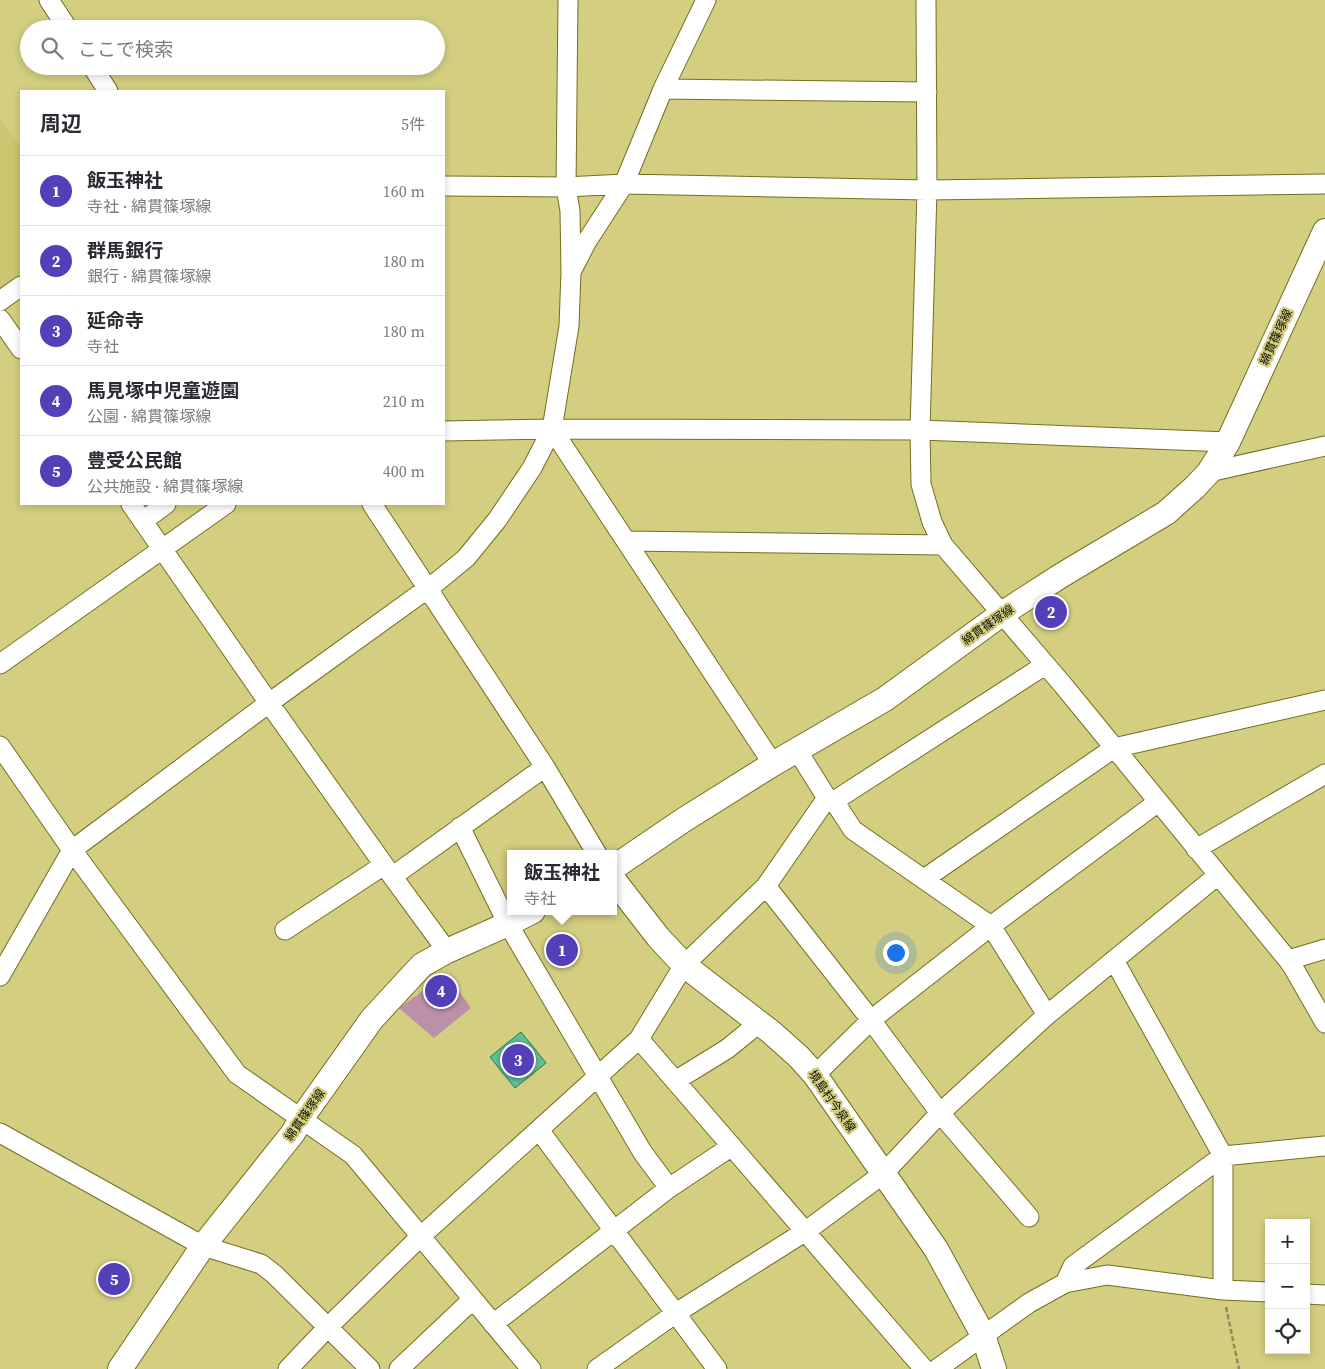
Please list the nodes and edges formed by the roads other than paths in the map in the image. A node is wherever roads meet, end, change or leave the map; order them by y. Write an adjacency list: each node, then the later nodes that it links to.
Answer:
1 (50, 0): 5 (street)
2 (568, 0): 13 (street)
3 (706, 0): 7 (street)
4 (926, 0): 9 (street)
5 (62, 20)
6 (98, 75): 8 (street)
7 (663, 89): 9 (street); 10 (street)
8 (107, 90)
9 (927, 92): 14 (street)
10 (624, 184): 13 (street); 14 (street); 16 (street)
11 (1325, 184): 14 (street)
12 (445, 186): 13 (street)
13 (566, 186): 16 (street)
14 (927, 190): 22 (street)
15 (1325, 231): 24 (main road, 綿貫篠塚線)
16 (571, 272): 21 (street)
17 (20, 287): 18 (street)
18 (0, 301)
19 (0, 319): 20 (street)
20 (20, 348)
21 (552, 429): 22 (street); 23 (street); 32 (street); 35 (street)
22 (920, 430): 24 (street); 33 (street)
23 (445, 432)
24 (1228, 442): 26 (main road, 綿貫篠塚線)
25 (1325, 446): 26 (street)
26 (1209, 472): 36 (main road, 綿貫篠塚線)
27 (131, 505): 31 (street)
28 (165, 505): 31 (street)
29 (225, 505): 34 (street)
30 (373, 505): 35 (street)
31 (143, 521): 34 (street)
32 (626, 541): 33 (street); 44 (street)
33 (943, 545): 36 (street)
34 (162, 548): 37 (street); 40 (street)
35 (427, 588): 40 (street); 45 (street)
36 (1003, 613): 42 (street); 43 (main road, 綿貫篠塚線)
37 (0, 664)
38 (1042, 667): 47 (street)
39 (1325, 700): 42 (street)
40 (269, 703): 51 (street); 54 (street)
41 (0, 746): 51 (street)
42 (1114, 748): 48 (street); 56 (street)
43 (797, 750): 44 (main road, 綿貫篠塚線); 47 (street)
44 (773, 764): 53 (main road, 綿貫篠塚線)
45 (545, 767): 49 (street); 52 (street)
46 (1325, 774): 50 (street)
47 (831, 800): 56 (street); 58 (street)
48 (1158, 802): 50 (street); 61 (street)
49 (460, 827): 54 (street); 60 (street)
50 (1196, 849): 55 (street)
51 (72, 850): 68 (street); 78 (street)
52 (595, 850)
53 (617, 865)
54 (388, 871): 62 (street); 64 (street)
55 (1218, 875): 65 (street); 66 (street)
56 (924, 879): 61 (street)
57 (617, 884): 67 (main road, 境島村今泉線)
58 (766, 886): 67 (street); 70 (street)
59 (525, 915): 60 (main road, 綿貫篠塚線)
60 (508, 924): 64 (main road, 綿貫篠塚線); 75 (street)
61 (991, 926): 69 (street); 70 (street)
62 (285, 930)
63 (1325, 949): 66 (street)
64 (447, 950): 78 (main road, 綿貫篠塚線)
65 (1114, 960): 69 (street); 83 (street)
66 (1290, 963): 72 (street)
67 (684, 965): 71 (main road, 境島村今泉線); 73 (street)
68 (0, 976)
69 (1046, 1015): 77 (street)
70 (871, 1020): 74 (street); 77 (street)
71 (759, 1023): 74 (main road, 境島村今泉線); 76 (street)
72 (1325, 1023)
73 (639, 1039): 75 (street); 76 (street)
74 (815, 1075): 84 (main road, 境島村今泉線)
75 (598, 1077): 79 (street); 85 (street)
76 (675, 1081): 81 (street)
77 (940, 1113): 84 (street); 86 (street)
78 (301, 1119): 89 (street); 90 (main road, 綿貫篠塚線)
79 (539, 1130): 87 (street); 89 (street)
80 (0, 1132): 90 (street)
81 (732, 1146): 85 (street); 88 (street)
82 (1325, 1146): 83 (street)
83 (1224, 1156): 91 (street); 92 (street)
84 (883, 1174): 88 (street); 100 (main road, 境島村今泉線)
85 (669, 1188): 87 (street)
86 (1029, 1217)
87 (614, 1231): 97 (street); 98 (street)
88 (806, 1231): 97 (street); 108 (street)
89 (420, 1237): 96 (street); 99 (street)
90 (203, 1246): 99 (street); 101 (main road, 綿貫篠塚線)
91 (1065, 1283): 92 (street); 100 (street)
92 (1223, 1290): 93 (street)
93 (1265, 1292)
94 (1310, 1294): 95 (street)
95 (1325, 1295)
96 (472, 1300): 98 (street); 104 (street)
97 (676, 1313): 106 (street); 107 (street)
98 (493, 1324): 105 (street)
99 (327, 1328): 102 (street); 103 (street)
100 (983, 1335): 109 (street); 110 (main road, 境島村今泉線)
101 (120, 1369)
102 (288, 1369)
103 (370, 1369)
104 (399, 1369)
105 (531, 1369)
106 (597, 1369)
107 (717, 1369)
108 (924, 1369)
109 (937, 1369)
110 (994, 1369)

